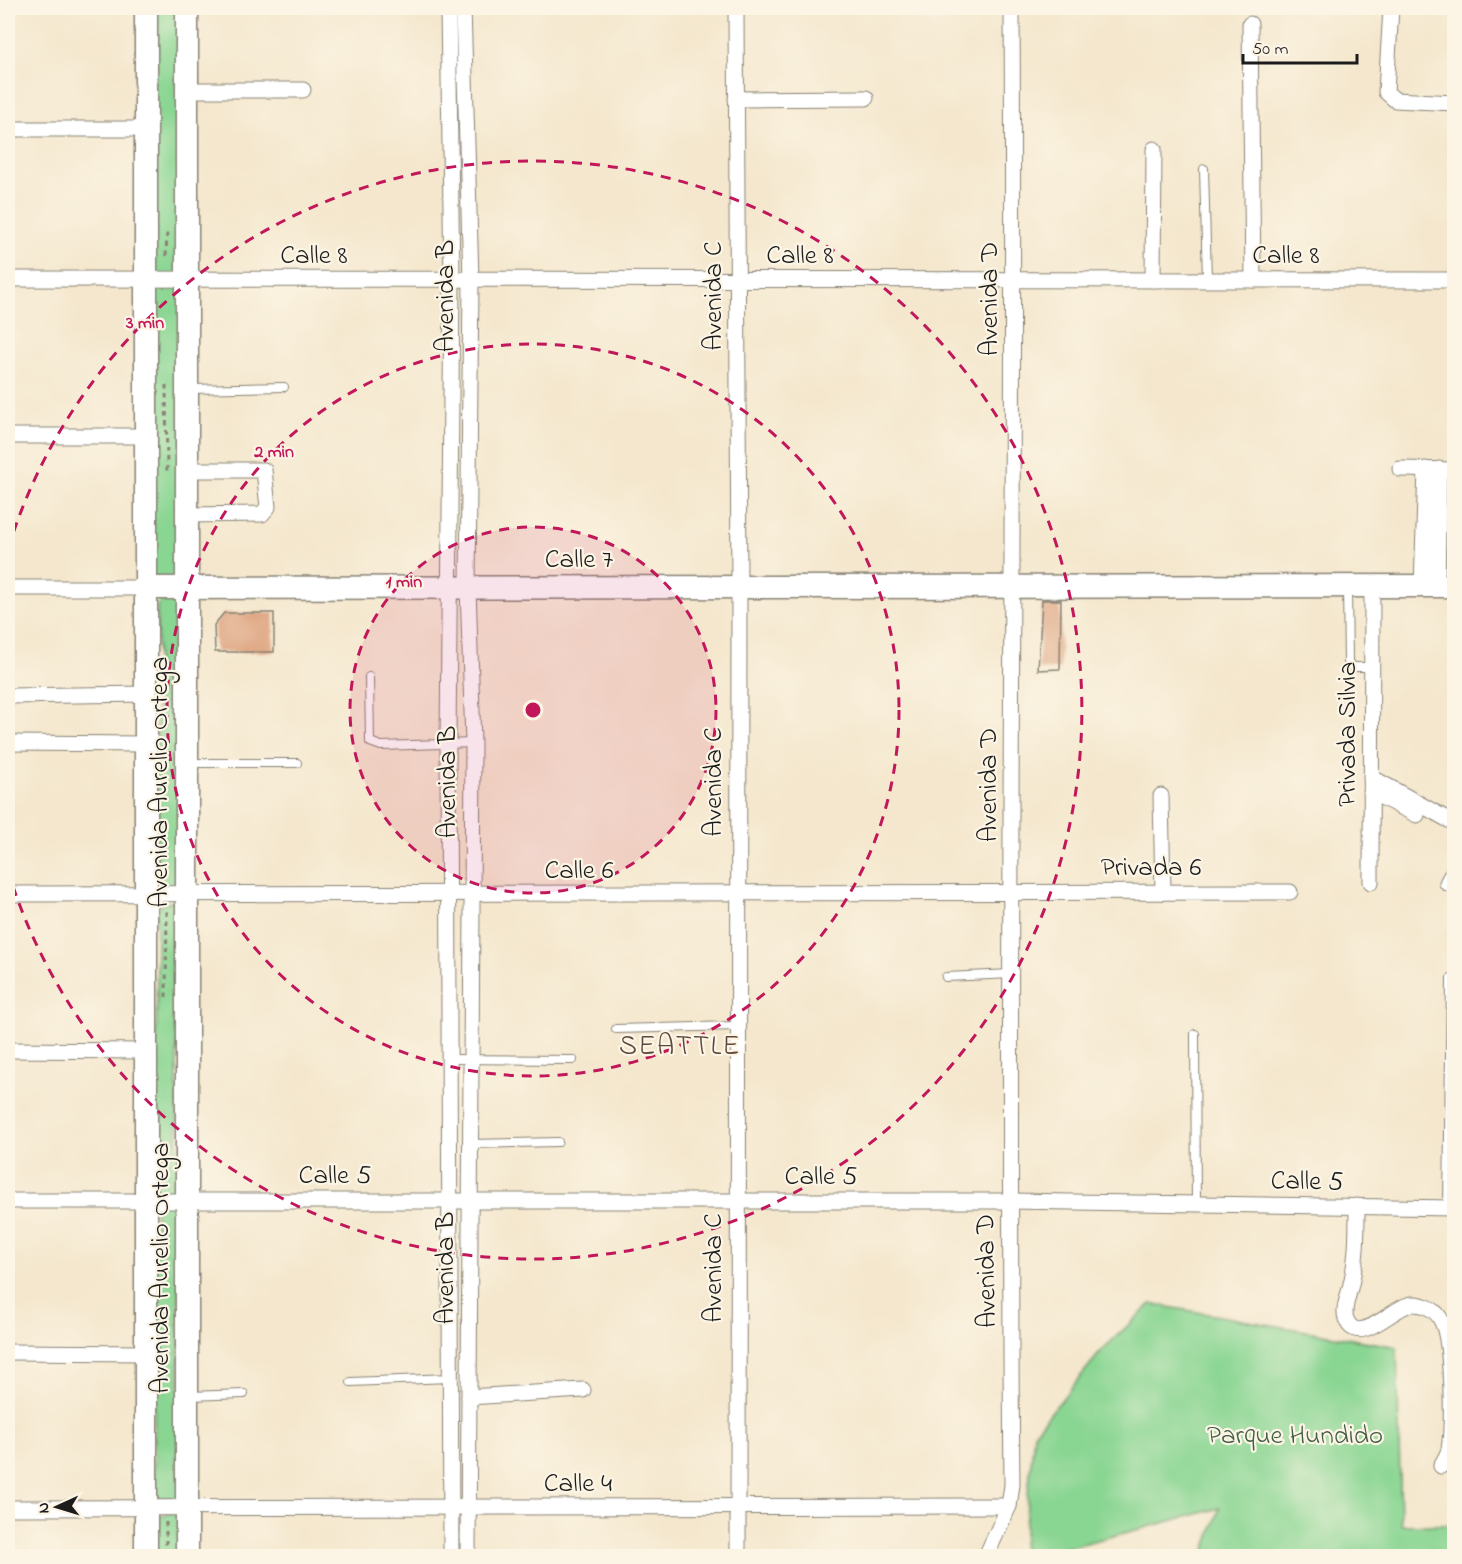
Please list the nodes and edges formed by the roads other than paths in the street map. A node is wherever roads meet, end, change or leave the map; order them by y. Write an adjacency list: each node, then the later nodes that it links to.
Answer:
1 (146, 8): 16 (main road, Avenida Aurelio Ortega)
2 (187, 8): 10 (main road, Avenida Aurelio Ortega)
3 (448, 8): 9 (street, Avenida B)
4 (463, 8): 9 (street, Avenida B)
5 (736, 8): 13 (street, Avenida C)
6 (1012, 8): 25 (street, Avenida D)
7 (1391, 8): 14 (street)
8 (1250, 24): 28 (street)
9 (456, 67): 22 (street, Avenida B); 23 (street, Avenida B)
10 (187, 90): 11 (street); 21 (main road, Avenida Aurelio Ortega)
11 (303, 90)
12 (866, 98): 13 (street)
13 (736, 99): 24 (street, Avenida C)
14 (1455, 103)
15 (8, 129): 16 (street)
16 (146, 129): 20 (main road, Avenida Aurelio Ortega)
17 (1154, 149): 26 (street)
18 (1204, 169): 27 (lane)
19 (8, 279): 20 (street, Calle 8)
20 (146, 279): 21 (street, Calle 8); 35 (main road, Avenida Aurelio Ortega)
21 (187, 279): 22 (street, Calle 8); 31 (main road, Avenida Aurelio Ortega)
22 (452, 279): 23 (street, Calle 8); 32 (street, Avenida B)
23 (471, 279): 24 (street, Calle 8); 33 (street, Avenida B)
24 (737, 279): 25 (street, Calle 8); 43 (street, Avenida C)
25 (1013, 280): 26 (street, Calle 8); 40 (street, Avenida D)
26 (1153, 280): 27 (street, Calle 8)
27 (1207, 280): 28 (street, Calle 8)
28 (1253, 280): 29 (street, Calle 8)
29 (1455, 280)
30 (284, 387): 31 (lane)
31 (186, 388): 37 (main road, Avenida Aurelio Ortega)
32 (451, 408): 33 (street); 42 (street, Avenida B)
33 (469, 408): 42 (street, Avenida B)
34 (8, 436): 35 (street)
35 (146, 436): 47 (main road, Avenida Aurelio Ortega)
36 (1400, 469): 38 (street)
37 (186, 470): 39 (main road, Avenida Aurelio Ortega); 39 (street)
38 (1440, 470): 41 (street)
39 (187, 514): 48 (main road, Avenida Aurelio Ortega)
40 (1012, 586): 43 (main road, Calle 7); 44 (main road, Calle 7); 64 (street, Avenida D)
41 (1438, 586): 45 (main road, Calle 7)
42 (459, 587): 43 (main road, Calle 7); 48 (main road, Calle 7); 54 (street, Avenida B); 56 (street, Avenida B)
43 (739, 587): 67 (street, Avenida C)
44 (1347, 587): 45 (main road, Calle 7); 49 (lane)
45 (1372, 587): 49 (street, Privada Silvia)
46 (8, 588): 47 (street)
47 (146, 588): 48 (main road, Calle 7); 51 (main road, Avenida Aurelio Ortega)
48 (187, 588): 57 (main road, Avenida Aurelio Ortega)
49 (1372, 667): 59 (street, Privada Silvia)
50 (369, 677): 56 (lane)
51 (146, 694): 52 (street); 55 (main road, Avenida Aurelio Ortega)
52 (8, 696)
53 (8, 743): 55 (street)
54 (472, 743): 56 (lane); 72 (street, Avenida B)
55 (146, 744): 69 (main road, Avenida Aurelio Ortega)
56 (448, 744): 71 (street, Avenida B)
57 (187, 763): 58 (lane); 70 (main road, Avenida Aurelio Ortega)
58 (297, 763)
59 (1371, 784): 61 (street); 62 (street); 63 (street, Privada Silvia)
60 (1161, 796): 65 (street)
61 (1455, 823)
62 (1455, 833)
63 (1371, 882)
64 (1012, 892): 65 (street, Privada 6); 67 (street, Calle 6); 73 (street, Avenida D)
65 (1162, 892): 66 (street, Privada 6)
66 (1290, 892)
67 (737, 893): 72 (street, Calle 6); 76 (street, Avenida C)
68 (8, 894): 69 (street, Calle 6)
69 (146, 894): 70 (street, Calle 6); 80 (main road, Avenida Aurelio Ortega)
70 (187, 894): 71 (street, Calle 6); 86 (main road, Avenida Aurelio Ortega)
71 (448, 894): 72 (street, Calle 6); 81 (street, Avenida B)
72 (471, 895): 82 (street, Avenida B)
73 (1011, 974): 74 (lane); 91 (street, Avenida D)
74 (946, 977)
75 (1451, 979): 95 (lane)
76 (737, 1026): 77 (lane); 88 (street, Avenida C)
77 (616, 1029)
78 (1195, 1034): 93 (lane)
79 (8, 1050): 80 (street)
80 (146, 1051): 92 (main road, Avenida Aurelio Ortega)
81 (449, 1059): 82 (lane); 87 (street, Avenida B)
82 (470, 1059): 83 (lane); 85 (street, Avenida B)
83 (573, 1060)
84 (558, 1142): 85 (lane)
85 (470, 1144): 90 (street, Avenida B)
86 (188, 1199): 87 (street, Calle 5); 92 (street, Calle 5); 104 (main road, Avenida Aurelio Ortega)
87 (449, 1200): 90 (street, Calle 5); 96 (street, Avenida B)
88 (737, 1200): 90 (street, Calle 5); 91 (street, Calle 5); 113 (street, Avenida C)
89 (8, 1201): 92 (street, Calle 5)
90 (470, 1201): 97 (street, Avenida B)
91 (1009, 1201): 93 (street, Calle 5); 107 (street, Avenida D)
92 (146, 1202): 99 (main road, Avenida Aurelio Ortega)
93 (1196, 1204): 94 (street, Calle 5)
94 (1358, 1206): 95 (street, Calle 5); 106 (street)
95 (1451, 1208)
96 (449, 1320): 97 (street); 100 (street, Avenida B)
97 (469, 1320): 105 (street, Avenida B)
98 (8, 1352): 99 (street)
99 (146, 1353): 111 (main road, Avenida Aurelio Ortega)
100 (449, 1378): 101 (lane); 108 (street, Avenida B)
101 (351, 1382)
102 (584, 1390): 105 (street)
103 (244, 1394): 104 (lane)
104 (187, 1396): 112 (main road, Avenida Aurelio Ortega)
105 (469, 1396): 109 (street, Avenida B)
106 (1441, 1466)
107 (1009, 1506): 113 (street, Calle 4); 119 (street, Avenida D)
108 (449, 1507): 109 (street, Calle 4); 112 (street, Calle 4); 116 (street, Avenida B)
109 (467, 1507): 113 (street, Calle 4); 117 (street, Avenida B)
110 (8, 1508): 111 (street, Calle 4)
111 (146, 1508): 112 (street, Calle 4); 114 (main road, Avenida Aurelio Ortega)
112 (187, 1508): 115 (main road, Avenida Aurelio Ortega)
113 (738, 1508): 118 (street, Avenida C)
114 (146, 1557)
115 (187, 1557)
116 (451, 1557)
117 (468, 1557)
118 (738, 1557)
119 (986, 1557)

